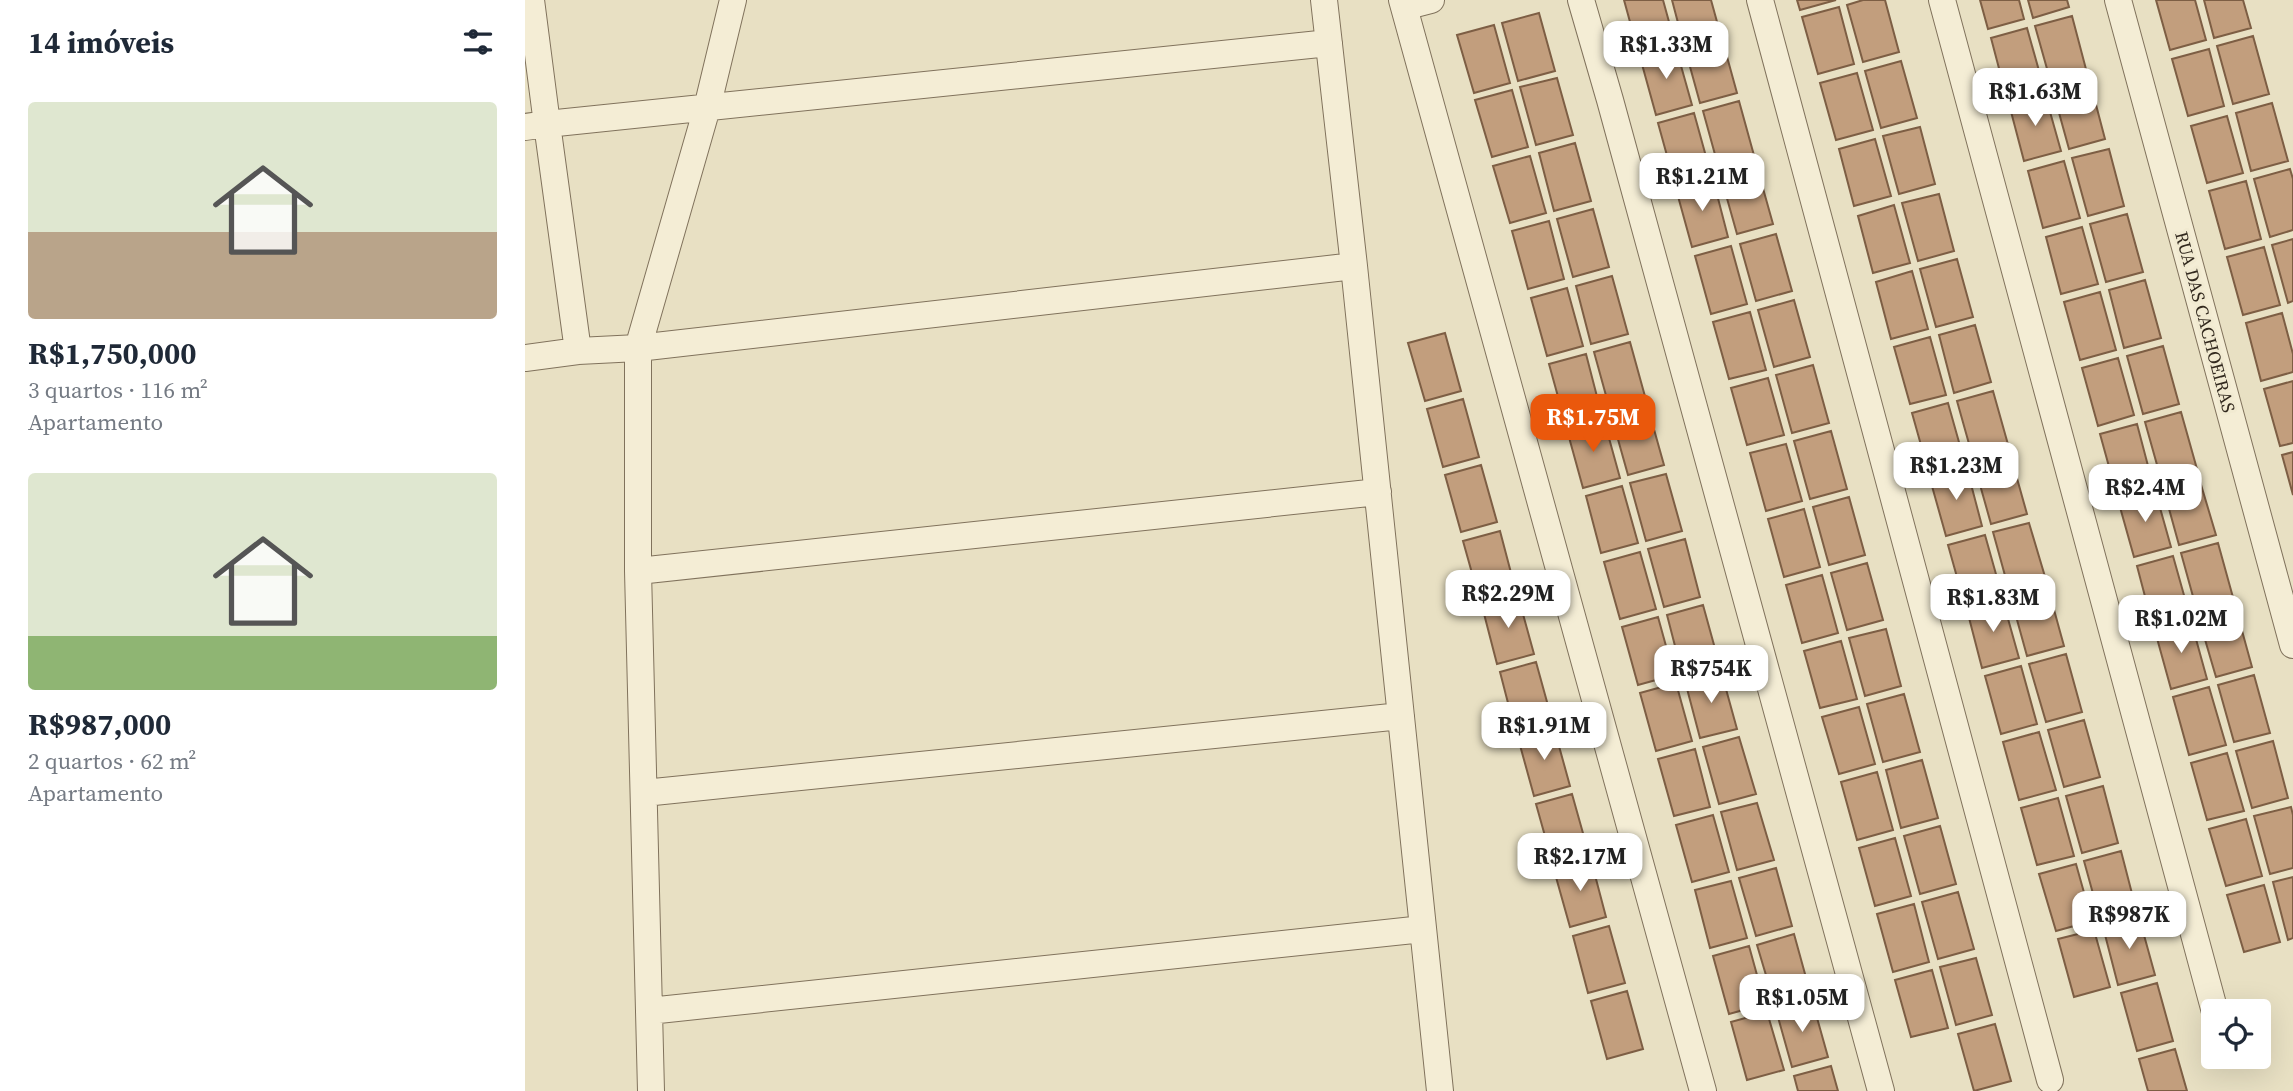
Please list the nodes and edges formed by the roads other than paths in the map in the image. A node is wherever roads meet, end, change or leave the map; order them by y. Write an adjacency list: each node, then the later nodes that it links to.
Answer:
1 (531, 0): 12 (street)
2 (733, 0): 11 (street)
3 (1324, 0): 10 (street)
4 (1431, 0): 9 (street)
5 (1581, 0): 29 (street)
6 (1760, 0): 25 (street)
7 (1942, 0): 23 (street)
8 (2118, 0): 19 (street, RUA DAS CACHOEIRAS)
9 (1403, 4): 28 (street)
10 (1329, 43): 11 (street); 13 (street)
11 (707, 108): 12 (street); 14 (street)
12 (536, 125): 15 (street)
13 (1354, 266): 14 (street); 17 (street)
14 (638, 348): 15 (street); 18 (street)
15 (577, 351): 16 (street)
16 (525, 358)
17 (1378, 492): 18 (street); 20 (street)
18 (638, 571): 21 (street)
19 (2293, 645)
20 (1401, 716): 21 (street); 22 (street)
21 (643, 793): 24 (street)
22 (1423, 929): 24 (street); 27 (street)
23 (2211, 999)
24 (649, 1011): 26 (street)
25 (2050, 1080)
26 (651, 1091)
27 (1440, 1091)
28 (1703, 1091)
29 (1881, 1091)

